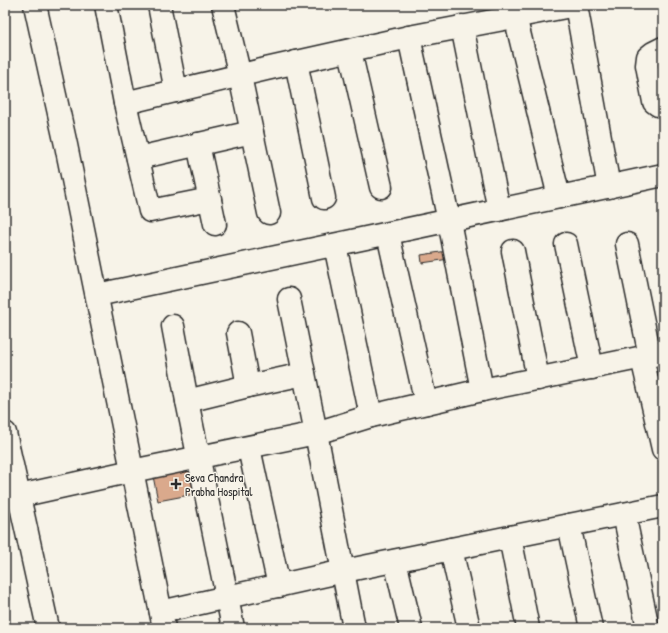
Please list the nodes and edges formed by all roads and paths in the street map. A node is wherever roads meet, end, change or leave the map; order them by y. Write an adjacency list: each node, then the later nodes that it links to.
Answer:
1 (35, 5): 34 (street)
2 (106, 5): 14 (street)
3 (159, 5): 13 (street)
4 (223, 5): 12 (street)
5 (577, 5): 6 (street); 20 (street)
6 (515, 16): 7 (street); 22 (street)
7 (462, 26): 8 (street); 25 (street)
8 (409, 38): 10 (street); 27 (street)
9 (663, 48): 15 (street)
10 (350, 50): 11 (street); 21 (street)
11 (296, 62): 12 (street); 23 (street)
12 (240, 76): 13 (street); 16 (street)
13 (176, 91): 14 (street)
14 (125, 103): 18 (street)
15 (663, 105)
16 (252, 132): 17 (street); 26 (street)
17 (198, 144): 18 (street); 24 (street)
18 (138, 158): 24 (street)
19 (663, 176): 20 (street)
20 (609, 187): 22 (street)
21 (381, 188)
22 (559, 197): 25 (street)
23 (324, 198)
24 (210, 199): 28 (street)
25 (499, 210): 27 (street)
26 (269, 213)
27 (449, 221): 29 (street); 43 (street)
28 (215, 224)
29 (388, 234): 32 (street); 45 (street)
30 (566, 244): 39 (street)
31 (627, 244): 38 (street)
32 (335, 245): 34 (street); 46 (street)
33 (513, 251): 41 (street)
34 (96, 295): 52 (street)
35 (289, 299): 40 (street)
36 (173, 326): 44 (street)
37 (238, 333): 42 (street)
38 (652, 356): 39 (street); 50 (street)
39 (592, 368): 41 (street)
40 (304, 374): 42 (street); 48 (street)
41 (538, 379): 43 (street)
42 (248, 386): 44 (street)
43 (482, 390): 45 (street)
44 (187, 401): 51 (street)
45 (426, 403): 46 (street)
46 (371, 416): 48 (street)
47 (5, 433): 53 (street)
48 (316, 433): 49 (street); 60 (street)
49 (249, 448): 51 (street); 61 (street)
50 (663, 449)
51 (198, 457): 52 (street); 62 (street)
52 (132, 471): 53 (street); 63 (street)
53 (19, 496): 64 (street)
54 (663, 506): 55 (street)
55 (624, 514): 56 (street); 71 (street)
56 (570, 525): 57 (street); 70 (street)
57 (510, 537): 58 (street); 69 (street)
58 (451, 549): 59 (street); 68 (street)
59 (395, 561): 60 (street); 67 (street)
60 (344, 571): 61 (street); 66 (street)
61 (278, 586): 62 (street)
62 (227, 597): 63 (street); 65 (street)
63 (163, 620)
64 (48, 628)
65 (233, 628)
66 (354, 628)
67 (411, 628)
68 (468, 628)
69 (528, 628)
70 (591, 628)
71 (648, 628)

